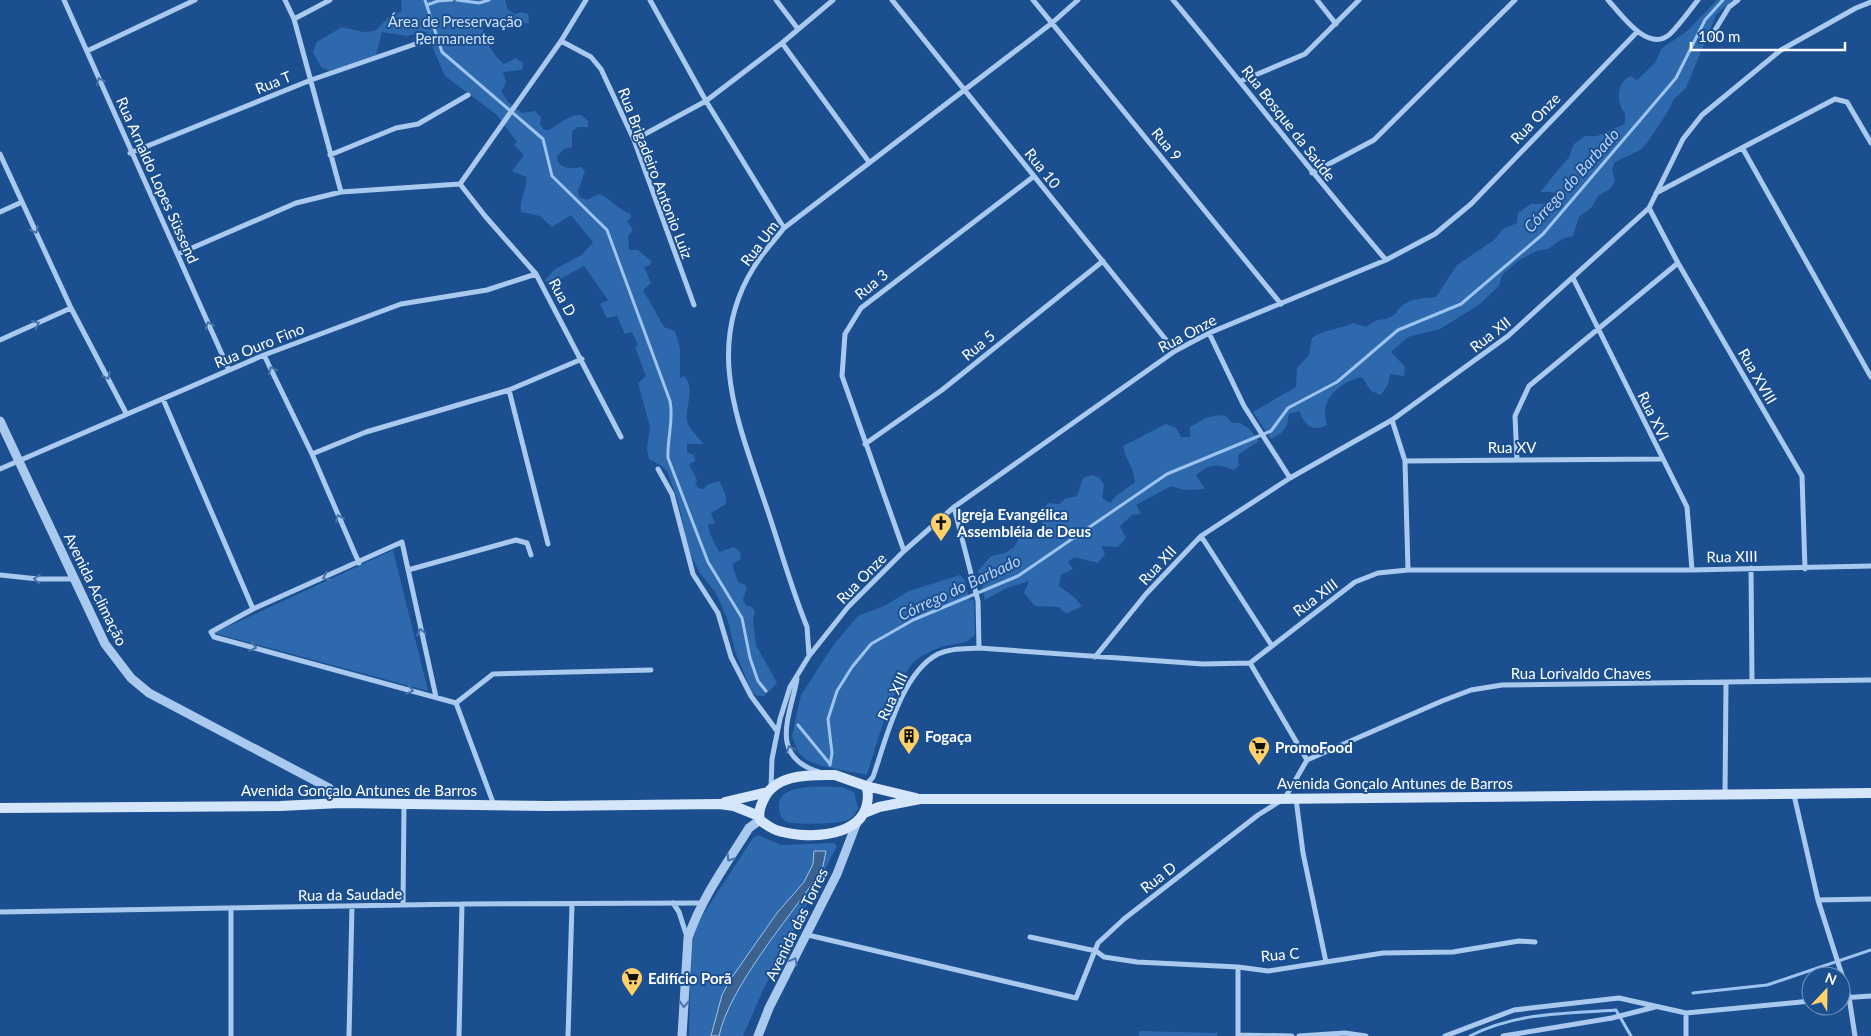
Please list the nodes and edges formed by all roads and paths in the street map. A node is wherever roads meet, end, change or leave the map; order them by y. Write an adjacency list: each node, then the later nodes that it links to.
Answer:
1 (64, 0): 29 (street, Rua Arnaldo Lopes Süssend)
2 (195, 0): 29 (street)
3 (285, 0): 20 (street)
4 (330, 0): 20 (street)
5 (586, 0): 27 (street)
6 (650, 0): 34 (street)
7 (776, 0): 23 (street)
8 (833, 0): 23 (street)
9 (892, 0): 32 (street, Rua 10)
10 (1033, 0): 21 (street, Rua 9)
11 (1078, 0): 21 (street, Rua Um)
12 (1173, 0): 31 (street, Rua Bosque da Saúde)
13 (1317, 0): 22 (street)
14 (1359, 0): 22 (street)
15 (1515, 0): 42 (street)
16 (1608, 0): 24 (street)
17 (1698, 0): 24 (street)
18 (1738, 0): 26 (street)
19 (1871, 2): 46 (street, Rua XII)
20 (294, 19): 30 (street)
21 (1052, 23): 32 (street, Rua Um); 58 (street, Rua 9)
22 (1336, 24): 31 (street)
23 (798, 29): 28 (street)
24 (1637, 32): 52 (street, Rua Onze)
25 (427, 40): 30 (street, Rua T)
26 (1709, 40)
27 (561, 41): 35 (street, Rua Brigadeiro Antonio Luiz); 44 (street)
28 (782, 43): 34 (street); 41 (street)
29 (87, 50): 38 (street, Rua Arnaldo Lopes Süssend, one-way to 29)
30 (311, 80): 38 (street, Rua T); 40 (street)
31 (1241, 81): 42 (street, Rua Bosque da Saúde)
32 (965, 88): 41 (street, Rua Um); 43 (street, Rua 10)
33 (468, 95): 40 (street)
34 (706, 101): 35 (street); 50 (street)
35 (634, 140): 57 (street, Rua Brigadeiro Antonio Luiz)
36 (1871, 143): 37 (street)
37 (1743, 149): 46 (street); 67 (street)
38 (130, 153): 51 (street, Rua Arnaldo Lopes Süssend)
39 (0, 154): 47 (street)
40 (330, 155): 45 (street)
41 (870, 162): 50 (street, Rua Um)
42 (1312, 173): 52 (street, Rua Bosque da Saúde)
43 (1033, 177): 53 (street, Rua 10); 74 (street, Rua 3)
44 (460, 184): 45 (street); 55 (street, Rua D)
45 (341, 192): 51 (street)
46 (1655, 193): 48 (street, Rua XII)
47 (22, 202): 49 (street); 59 (street, one-way to 59)
48 (1649, 208): 54 (street, Rua XVIII); 56 (street, Rua XII)
49 (0, 212)
50 (784, 228): 100 (street, Rua Um)
51 (178, 254): 66 (street, Rua Arnaldo Lopes Süssend, one-way to 51)
52 (1386, 260): 58 (street, Rua Onze)
53 (1103, 261): 63 (street, Rua 10); 74 (street, Rua 5)
54 (1678, 263): 60 (street); 91 (street, Rua XVIII)
55 (536, 274): 64 (street, Rua Ouro Fino); 65 (street, Rua D)
56 (1573, 278): 60 (street, Rua XVI); 71 (street, Rua XII)
57 (694, 304)
58 (1281, 304): 61 (street, Rua Onze)
59 (71, 308): 62 (street, one-way to 59); 70 (street, one-way to 70)
60 (1599, 330): 76 (street, Rua XVI); 78 (street)
61 (1209, 333): 63 (street, Rua Onze); 82 (street)
62 (0, 340)
63 (1175, 351): 83 (street, Rua Onze)
64 (264, 355): 66 (street, Rua Ouro Fino); 75 (street, one-way to 64)
65 (582, 359): 68 (street); 73 (street, Rua D)
66 (229, 370): 69 (street, Rua Ouro Fino)
67 (1871, 377)
68 (509, 390): 75 (street); 85 (street)
69 (162, 399): 70 (street, Rua Ouro Fino); 97 (street)
70 (126, 413): 77 (street, Rua Ouro Fino)
71 (1392, 420): 79 (street); 82 (street, Rua XII)
72 (0, 421): 77 (street, Avenida Aclimação)
73 (621, 437)
74 (865, 444): 86 (street, Rua 3)
75 (312, 454): 88 (street, one-way to 75)
76 (1661, 459): 78 (street, Rua XV); 94 (street, Rua XVI)
77 (19, 460): 80 (street, Rua Ouro Fino); 96 (street, Avenida Aclimação)
78 (1517, 460): 79 (street, Rua XV)
79 (1405, 461): 93 (street)
80 (0, 469)
81 (658, 469): 110 (street)
82 (1290, 478): 84 (street, Rua XII)
83 (954, 507): 86 (street, Rua Onze); 99 (street)
84 (1201, 536): 98 (street); 101 (street, Rua XII)
85 (548, 544)
86 (904, 551): 100 (street, Rua Onze)
87 (531, 555): 92 (street)
88 (359, 563): 92 (street); 97 (street, one-way to 97)
89 (1871, 566): 91 (street, Rua XIII)
90 (1751, 568): 91 (street, Rua XIII); 94 (street, Rua XIII); 106 (street)
91 (1805, 569)
92 (408, 570): 108 (street, one-way to 92)
93 (1408, 570): 94 (street, Rua XIII); 98 (street, Rua XIII)
94 (1692, 570)
95 (0, 575): 96 (street, one-way to 95)
96 (74, 580): 121 (street, Avenida Aclimação)
97 (253, 609): 108 (street, one-way to 108)
98 (1272, 646): 102 (street, Rua XIII)
99 (979, 648): 101 (street, Rua XIII); 113 (street, Rua XIII)
100 (809, 656): 104 (street, Rua Onze)
101 (1096, 657): 102 (street, Rua XIII)
102 (1250, 663): 111 (street)
103 (651, 670): 109 (street)
104 (798, 674): 110 (street, Rua Onze); 112 (street, Rua Onze, one-way to 104)
105 (1871, 680): 106 (street, Rua Lorivaldo Chaves)
106 (1752, 681): 107 (street, Rua Lorivaldo Chaves)
107 (1726, 684): 111 (street, Rua Lorivaldo Chaves); 116 (street)
108 (436, 697): 109 (street)
109 (456, 703): 124 (street)
110 (777, 731): 114 (street, Rua Onze)
111 (1307, 760): 118 (street)
112 (828, 775): 113 (main road, Avenida Gonçalo Antunes de Barros); 114 (main road, Avenida Gonçalo Antunes de Barros)
113 (866, 786): 120 (main road, Avenida Gonçalo Antunes de Barros); 126 (main road)
114 (769, 790): 122 (main road, Avenida Gonçalo Antunes de Barros); 127 (main road)
115 (1871, 793): 117 (main road, Avenida Gonçalo Antunes de Barros)
116 (1725, 795): 117 (main road, Avenida Gonçalo Antunes de Barros); 119 (main road, Avenida Gonçalo Antunes de Barros)
117 (1794, 795): 130 (street)
118 (1285, 798): 119 (main road, Avenida Gonçalo Antunes de Barros); 120 (main road, Avenida Gonçalo Antunes de Barros); 143 (street, Rua D)
119 (1296, 798): 144 (street)
120 (920, 799): 126 (main road, Avenida Gonçalo Antunes de Barros)
121 (341, 803): 123 (main road, Avenida Gonçalo Antunes de Barros); 125 (main road, Avenida Gonçalo Antunes de Barros)
122 (719, 804): 124 (main road, Avenida Gonçalo Antunes de Barros); 127 (main road, Avenida Gonçalo Antunes de Barros)
123 (404, 805): 124 (main road, Avenida Gonçalo Antunes de Barros); 135 (street)
124 (494, 805)
125 (0, 808)
126 (864, 813): 128 (main road, Avenida Gonçalo Antunes de Barros)
127 (759, 818): 128 (main road, Avenida Gonçalo Antunes de Barros); 132 (street, one-way to 132)
128 (856, 822): 139 (street, Avenida das Torres)
129 (1871, 899): 130 (street)
130 (1818, 900): 145 (street)
131 (673, 903): 132 (street, Rua da Saudade); 134 (street, Rua da Saudade); 141 (street)
132 (701, 903): 141 (street)
133 (462, 904): 134 (street, Rua da Saudade); 135 (street, Rua da Saudade); 155 (street)
134 (572, 904): 156 (street)
135 (403, 905): 136 (street, Rua da Saudade)
136 (352, 906): 137 (street, Rua da Saudade); 154 (street)
137 (231, 908): 138 (street, Rua da Saudade); 153 (street)
138 (0, 912)
139 (808, 935): 143 (street, Rua D); 158 (street, Avenida das Torres, one-way to 139)
140 (1030, 937): 143 (street, Rua C)
141 (688, 938): 157 (street, one-way to 157)
142 (1535, 942): 144 (street, Rua C)
143 (1096, 951): 146 (street, Rua C)
144 (1326, 962): 146 (street, Rua C)
145 (1838, 966)
146 (1238, 967): 159 (street)
147 (1871, 996): 148 (street)
148 (1851, 997)
149 (1801, 1002): 151 (street)
150 (1656, 1007): 151 (street); 163 (street); 164 (street)
151 (1686, 1013): 165 (street)
152 (1851, 1014): 166 (street)
153 (231, 1036)
154 (349, 1036)
155 (459, 1036)
156 (568, 1036)
157 (682, 1036)
158 (758, 1036)
159 (1238, 1036): 160 (street)
160 (1292, 1036)
161 (1299, 1036): 162 (street)
162 (1366, 1036)
163 (1445, 1036)
164 (1503, 1036)
165 (1686, 1036)
166 (1855, 1036)

